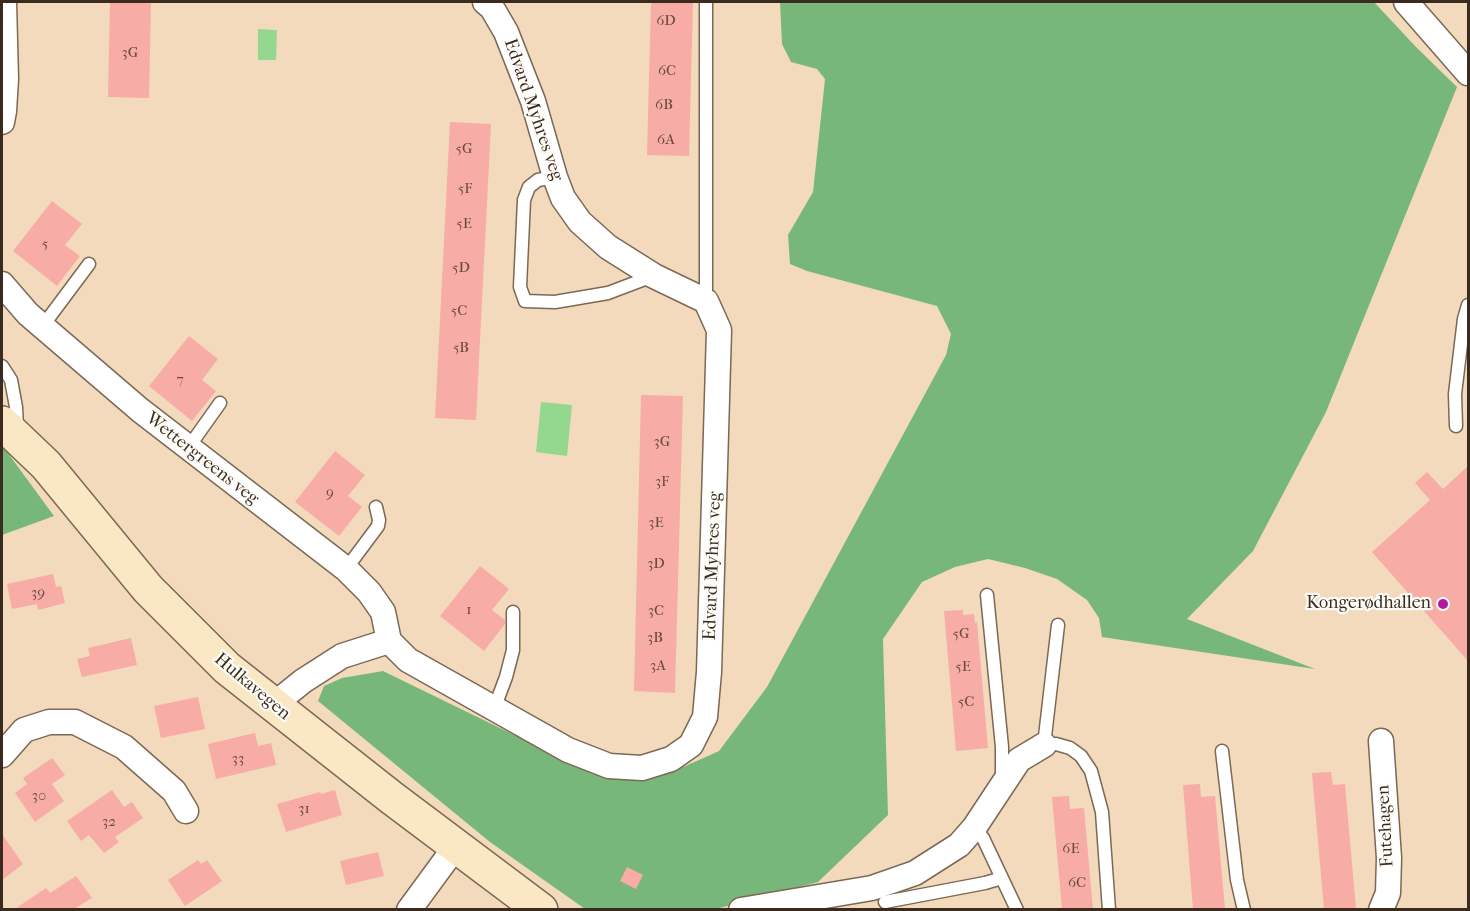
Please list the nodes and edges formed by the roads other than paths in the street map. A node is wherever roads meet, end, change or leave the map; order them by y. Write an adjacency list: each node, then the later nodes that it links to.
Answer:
1 (4, 2): 7 (street)
2 (484, 2): 8 (street, Edvard Myhres veg)
3 (706, 2): 12 (lane)
4 (1406, 2): 5 (street)
5 (1428, 13): 6 (street)
6 (1468, 73)
7 (2, 122)
8 (555, 177): 10 (street, Edvard Myhres veg); 10 (lane)
9 (89, 264): 14 (lane)
10 (654, 276): 12 (street, Edvard Myhres veg)
11 (2, 284): 14 (street, Wettergreens veg)
12 (706, 301): 28 (street, Edvard Myhres veg)
13 (1468, 305): 19 (lane)
14 (42, 327): 20 (street, Wettergreens veg)
15 (2, 366): 18 (lane)
16 (2, 397): 18 (lane)
17 (220, 402): 20 (lane)
18 (12, 422): 27 (main road, Hulkavegen)
19 (1456, 426)
20 (188, 448): 22 (street, Wettergreens veg)
21 (376, 507): 22 (lane)
22 (346, 569): 26 (street, Wettergreens veg)
23 (987, 595): 33 (lane)
24 (513, 612): 28 (lane)
25 (1058, 625): 30 (lane)
26 (389, 640): 27 (street); 28 (street, Edvard Myhres veg)
27 (272, 706): 36 (main road, Hulkavegen)
28 (494, 709)
29 (1381, 741): 46 (street, Futehagen)
30 (1044, 745): 33 (street); 44 (lane)
31 (1222, 751): 45 (lane)
32 (2, 755): 34 (street)
33 (1002, 783): 35 (street)
34 (186, 811)
35 (974, 828): 37 (lane); 39 (street)
36 (456, 846): 40 (street); 41 (main road, Hulkavegen)
37 (1002, 878): 38 (lane); 43 (lane)
38 (885, 902)
39 (820, 903): 42 (street)
40 (409, 909)
41 (541, 909)
42 (741, 909)
43 (1017, 909)
44 (1109, 909)
45 (1244, 909)
46 (1381, 909)

